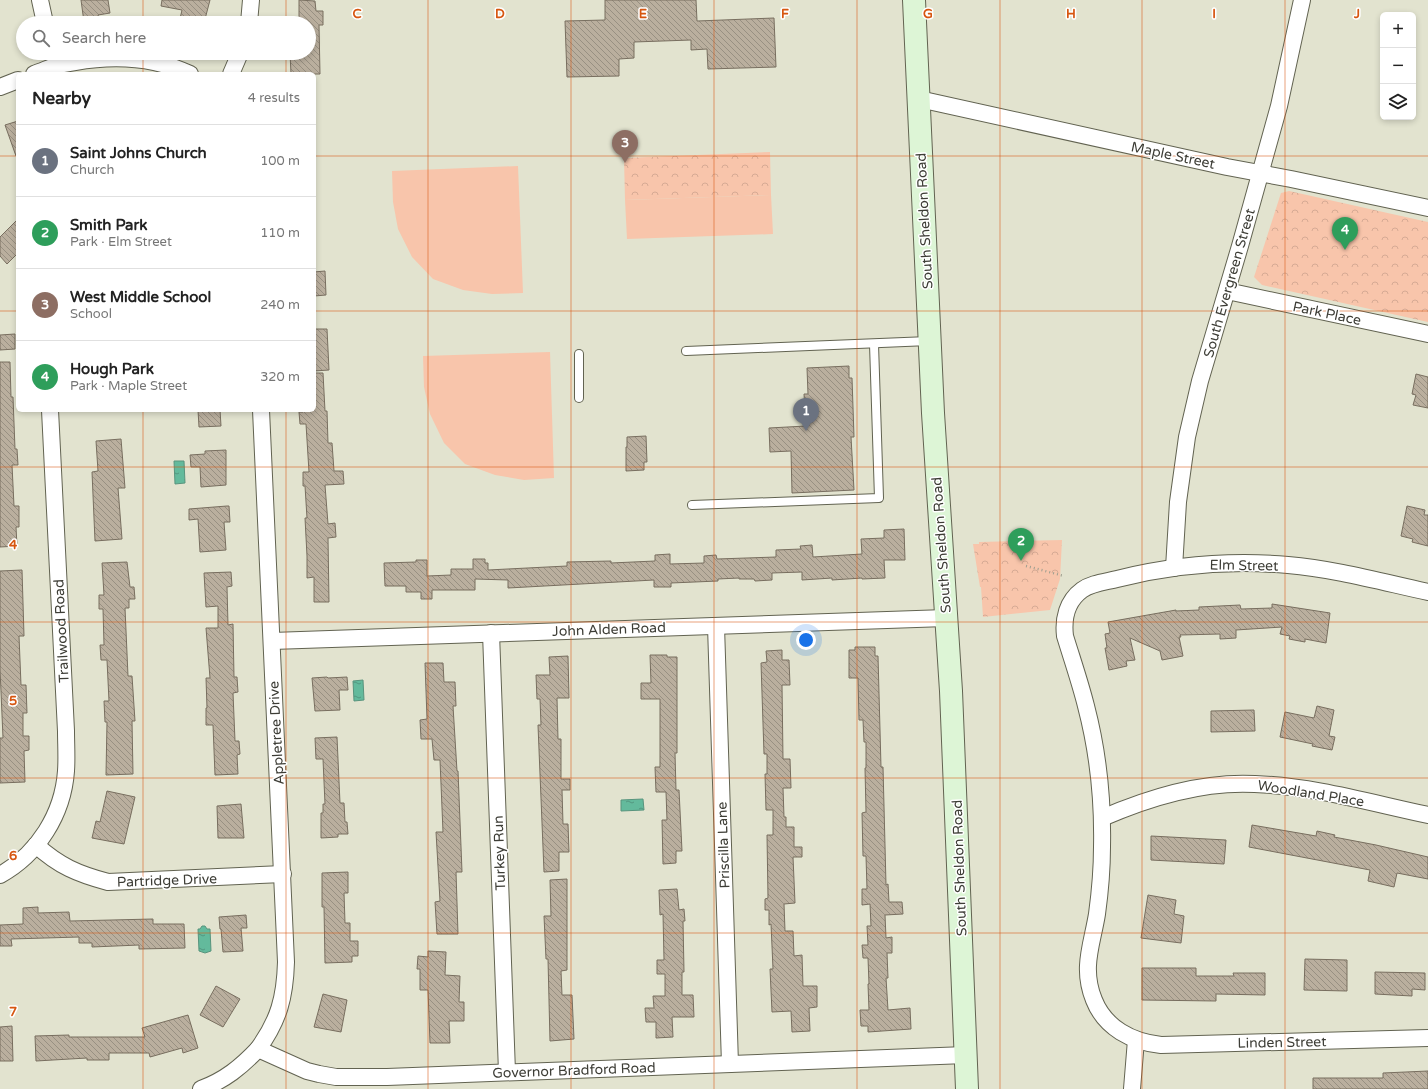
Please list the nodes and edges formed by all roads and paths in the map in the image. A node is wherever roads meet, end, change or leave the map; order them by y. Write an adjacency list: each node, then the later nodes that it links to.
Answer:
1 (40, 0): 5 (street)
2 (251, 0): 6 (street)
3 (914, 0): 15 (main road, South Sheldon Road)
4 (1302, 0): 16 (street, South Evergreen Street)
5 (43, 16)
6 (250, 16)
7 (55, 60): 10 (street)
8 (138, 60): 11 (street)
9 (237, 60): 12 (street)
10 (37, 72)
11 (185, 72)
12 (232, 72)
13 (16, 81): 14 (street)
14 (0, 87)
15 (919, 99): 16 (street, Maple Street); 20 (main road, South Sheldon Road)
16 (1261, 173): 17 (street, Maple Street); 18 (street, South Evergreen Street)
17 (1428, 208)
18 (1227, 291): 19 (street, Park Place); 29 (street, South Evergreen Street)
19 (1428, 334)
20 (929, 341): 21 (lane); 32 (main road, South Sheldon Road)
21 (874, 344): 22 (lane); 27 (lane)
22 (686, 351)
23 (578, 354): 24 (lane)
24 (579, 398)
25 (50, 412): 38 (street, Trailwood Road)
26 (261, 412): 35 (street, Appletree Drive)
27 (692, 505)
28 (1026, 566): 30 (path)
29 (1174, 568): 31 (street, Elm Street); 37 (street, Elm Street)
30 (1064, 576)
31 (1428, 592)
32 (946, 618): 33 (street, John Alden Road); 44 (main road, South Sheldon Road)
33 (716, 626): 34 (street, John Alden Road); 45 (street, Priscilla Lane)
34 (492, 633): 35 (street, John Alden Road); 46 (street, Turkey Run)
35 (272, 641): 39 (street, Appletree Drive)
36 (1428, 815): 37 (street, Woodland Place)
37 (1102, 818): 42 (street)
38 (36, 845): 39 (street, Partridge Drive); 40 (street)
39 (283, 874): 43 (street, Appletree Drive)
40 (0, 875)
41 (1428, 1038): 42 (street, Linden Street)
42 (1136, 1040): 49 (street)
43 (258, 1049): 46 (street, Governor Bradford Road); 47 (street)
44 (966, 1055): 45 (street, Governor Bradford Road); 48 (main road, South Sheldon Road)
45 (730, 1064): 46 (street, Governor Bradford Road)
46 (507, 1072)
47 (202, 1089)
48 (967, 1089)
49 (1132, 1089)

